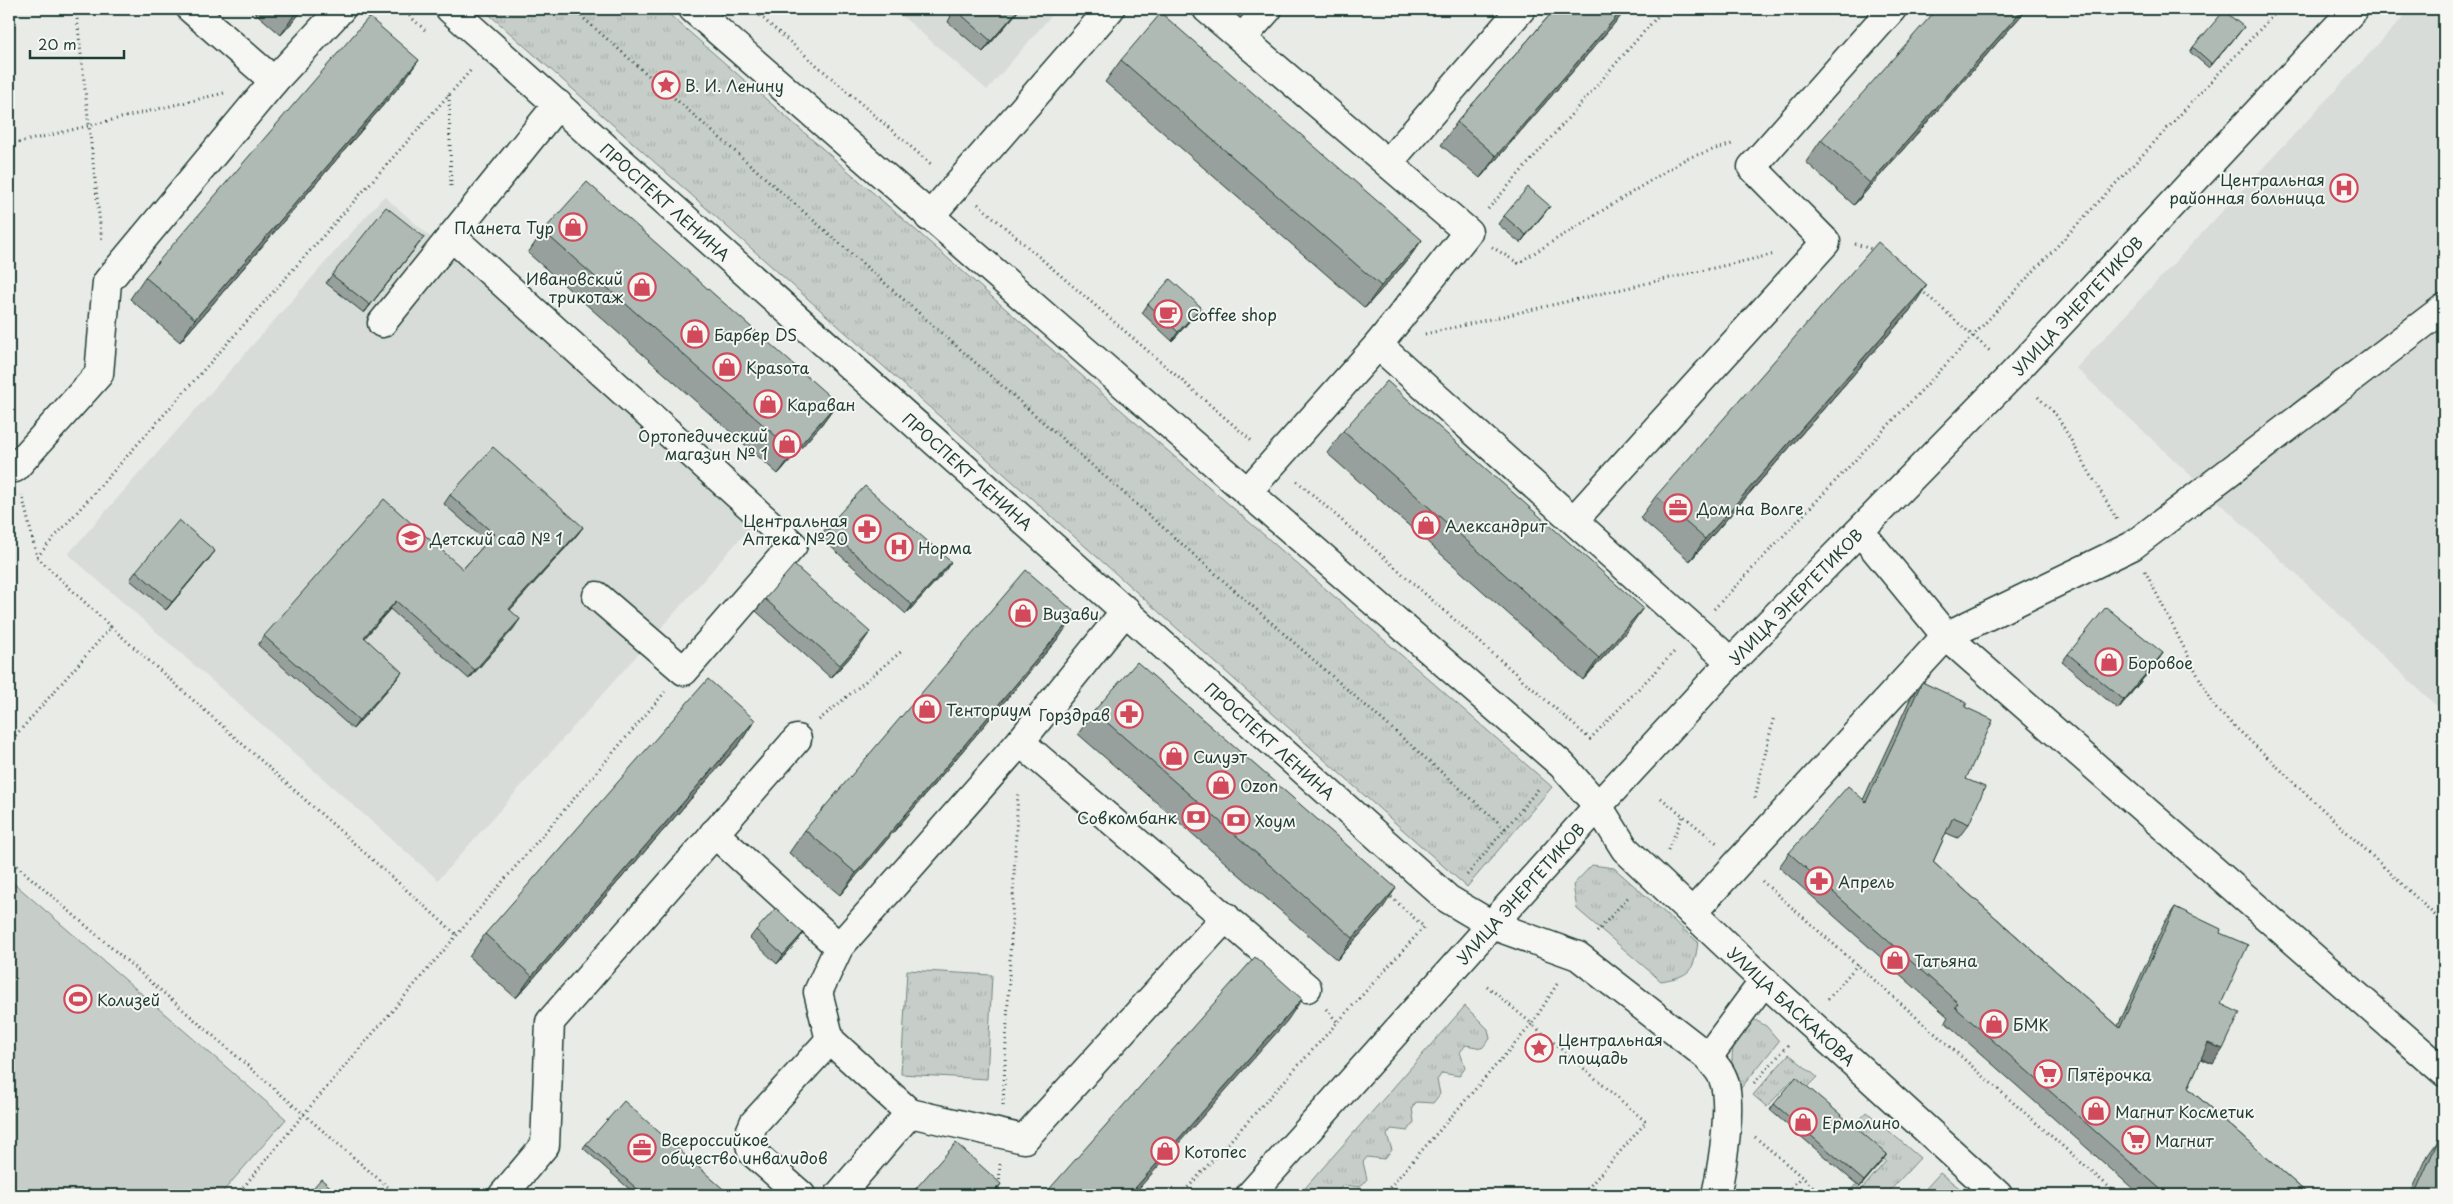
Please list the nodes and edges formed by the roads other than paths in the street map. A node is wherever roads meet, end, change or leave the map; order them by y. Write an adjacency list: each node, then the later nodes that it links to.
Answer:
1 (191, 9): 12 (street)
2 (341, 9): 12 (street)
3 (450, 9): 13 (street, ПРОСПЕКТ ЛЕНИНА)
4 (693, 9): 15 (street)
5 (1110, 9): 15 (street)
6 (1207, 9): 11 (street)
7 (1268, 9): 11 (street)
8 (1521, 9): 14 (street)
9 (1892, 9): 22 (street)
10 (2354, 9): 23 (street, УЛИЦА ЭНЕРГЕТИКОВ)
11 (1242, 38): 14 (street)
12 (274, 81): 20 (street)
13 (558, 104): 16 (street); 25 (street, ПРОСПЕКТ ЛЕНИНА)
14 (1388, 163): 19 (street)
15 (929, 217): 21 (street)
16 (452, 237): 18 (street); 24 (street)
17 (2444, 308): 26 (street)
18 (382, 323)
19 (1378, 345): 21 (street); 22 (street)
20 (12, 465)
21 (1248, 491): 30 (street)
22 (1574, 520): 27 (street)
23 (1860, 531): 26 (street); 27 (street, УЛИЦА ЭНЕРГЕТИКОВ)
24 (597, 596)
25 (1126, 610): 29 (street); 34 (street, ПРОСПЕКТ ЛЕНИНА)
26 (1946, 636): 32 (street); 40 (street)
27 (1731, 662): 30 (street, УЛИЦА ЭНЕРГЕТИКОВ)
28 (796, 739): 31 (street)
29 (1020, 742): 33 (street); 35 (street)
30 (1598, 806): 32 (street, УЛИЦА БАСКАКОВА); 34 (street, УЛИЦА ЭНЕРГЕТИКОВ)
31 (714, 833): 35 (street); 42 (street)
32 (1692, 913): 36 (street, УЛИЦА БАСКАКОВА)
33 (1226, 917): 37 (street); 41 (street)
34 (1492, 925): 39 (street, ПРОСПЕКТ ЛЕНИНА); 45 (street, УЛИЦА ЭНЕРГЕТИКОВ)
35 (839, 947): 38 (street)
36 (1764, 981): 39 (street); 47 (street, УЛИЦА БАСКАКОВА)
37 (1308, 988)
38 (830, 1040): 41 (street); 43 (street)
39 (1708, 1057): 46 (street, ПРОСПЕКТ ЛЕНИНА)
40 (2444, 1072)
41 (910, 1113): 44 (street)
42 (503, 1195)
43 (801, 1195)
44 (839, 1195)
45 (1250, 1195)
46 (1716, 1195)
47 (1998, 1195)

